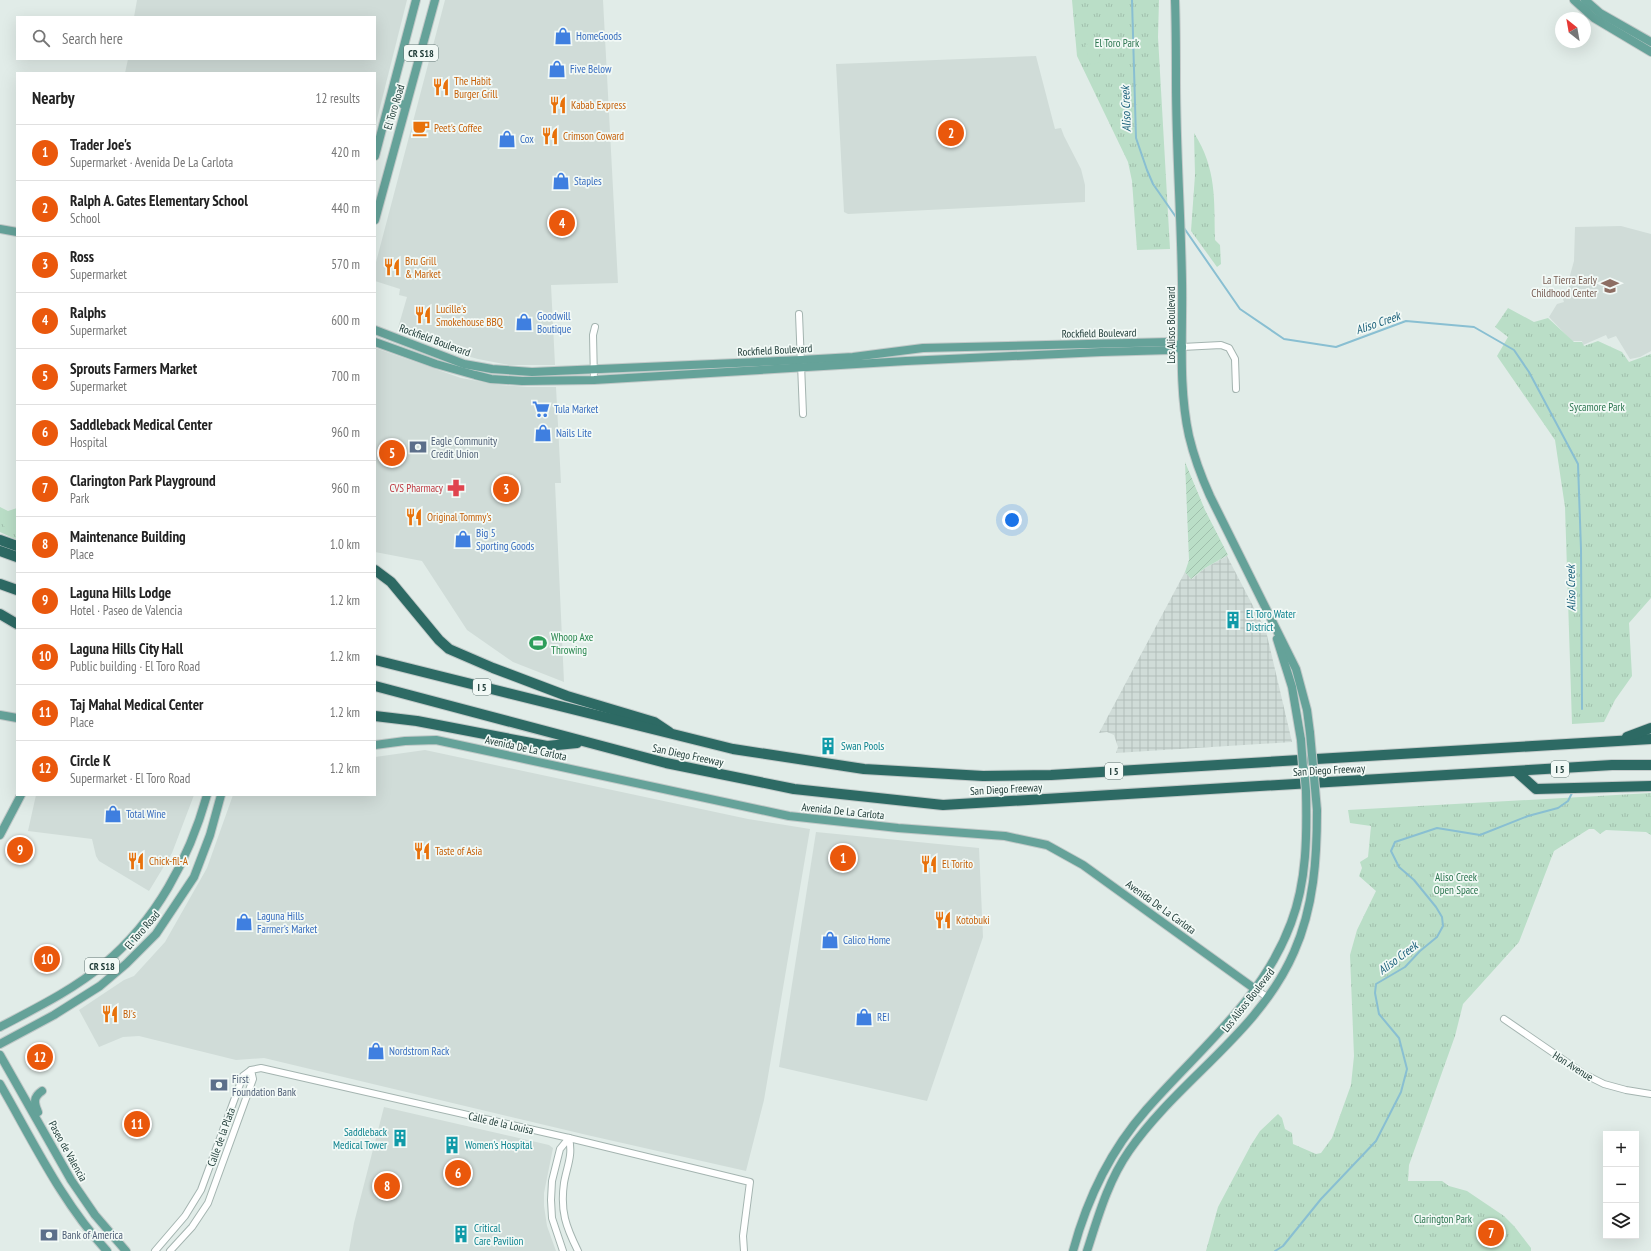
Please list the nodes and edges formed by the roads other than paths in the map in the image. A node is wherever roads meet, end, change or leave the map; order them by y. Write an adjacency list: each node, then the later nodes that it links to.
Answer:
1 (416, 0): 8 (main road, El Toro Road / CR S18)
2 (435, 0): 9 (main road, El Toro Road / CR S18)
3 (1176, 0): 18 (main road, Los Alisos Boulevard)
4 (1574, 0): 7 (main road)
5 (1585, 0): 6 (main road)
6 (1651, 42)
7 (1651, 52)
8 (390, 100): 9 (main road); 10 (main road, El Toro Road / CR S18)
9 (405, 105): 11 (main road, El Toro Road / CR S18)
10 (376, 152)
11 (376, 216)
12 (0, 229): 13 (main road)
13 (16, 232)
14 (799, 314): 19 (street)
15 (596, 327): 20 (street)
16 (376, 330): 20 (main road, Rockfield Boulevard)
17 (376, 342): 21 (main road, Rockfield Boulevard)
18 (1182, 347): 19 (main road, Rockfield Boulevard); 19 (main road, Rockfield Boulevard); 22 (street, Rockfield Boulevard); 33 (main road, Los Alisos Boulevard)
19 (802, 364): 20 (main road, Rockfield Boulevard); 21 (main road, Rockfield Boulevard); 23 (street)
20 (594, 370): 21 (street)
21 (594, 380)
22 (1236, 389)
23 (803, 414)
24 (0, 540): 25 (highway)
25 (16, 546)
26 (0, 551): 27 (highway)
27 (16, 557)
28 (376, 571): 40 (highway)
29 (0, 584): 30 (highway)
30 (16, 590)
31 (0, 614): 32 (highway)
32 (16, 623)
33 (1277, 631): 52 (main road, Los Alisos Boulevard, bridge); 53 (main road, Los Alisos Boulevard, bridge)
34 (376, 660): 40 (highway, San Diego Freeway / I 5)
35 (376, 686): 43 (highway, San Diego Freeway / I 5)
36 (0, 715): 38 (main road)
37 (376, 716): 43 (highway)
38 (16, 718)
39 (1651, 728): 42 (highway)
40 (676, 736): 42 (highway, San Diego Freeway / I 5)
41 (1651, 739): 42 (highway, San Diego Freeway / I 5)
42 (1618, 740)
43 (583, 743): 46 (highway, San Diego Freeway / I 5)
44 (376, 745): 52 (main road, Avenida De La Carlota)
45 (1651, 765): 46 (highway, San Diego Freeway / I 5)
46 (1517, 772): 47 (highway)
47 (1651, 786)
48 (20, 796): 51 (main road)
49 (207, 796): 55 (main road, El Toro Road / CR S18)
50 (221, 796): 56 (main road, El Toro Road / CR S18)
51 (0, 835)
52 (1255, 989): 53 (street, Avenida De La Carlota); 71 (main road, Los Alisos Boulevard)
53 (1268, 997): 72 (main road, Los Alisos Boulevard)
54 (1504, 1019): 61 (street, Hon Avenue)
55 (0, 1027)
56 (0, 1044)
57 (0, 1055): 60 (main road, Paseo de Valencia)
58 (251, 1070): 63 (street, Calle de la Louisa); 66 (street, Calle de la Plata); 67 (street, Calle de la Plata)
59 (0, 1084): 64 (main road)
60 (21, 1091): 62 (main road, Paseo de Valencia); 62 (main road)
61 (1651, 1094)
62 (44, 1131): 65 (main road, Paseo de Valencia)
63 (569, 1138): 68 (street); 69 (street); 70 (street, Calle de la Louisa)
64 (107, 1251)
65 (126, 1251)
66 (155, 1251)
67 (170, 1251)
68 (563, 1251)
69 (578, 1251)
70 (744, 1251)
71 (1073, 1251)
72 (1087, 1251)

